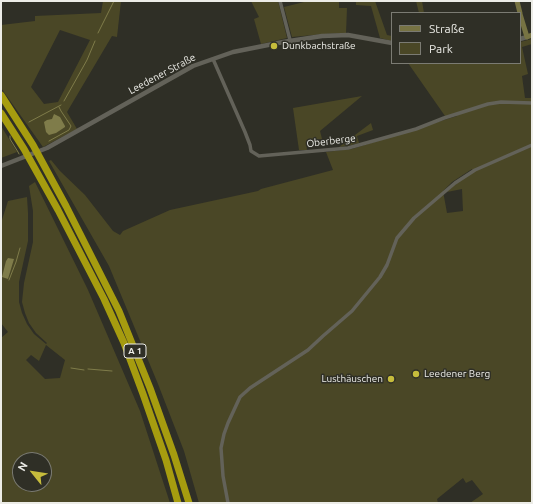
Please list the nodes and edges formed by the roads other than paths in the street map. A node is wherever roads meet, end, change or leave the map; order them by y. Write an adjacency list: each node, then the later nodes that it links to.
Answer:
1 (280, 1): 6 (street)
2 (517, 1): 3 (main road)
3 (520, 12)
4 (521, 16): 5 (main road)
5 (529, 36)
6 (290, 40): 7 (street, Leedener Straße); 8 (street, Leedener Straße)
7 (391, 43)
8 (213, 59): 10 (street, Oberberge); 13 (street, Leedener Straße)
9 (1, 96): 15 (highway, A 1)
10 (532, 103)
11 (1, 113): 14 (highway, A 1)
12 (532, 145): 16 (street)
13 (1, 166)
14 (178, 503)
15 (188, 503)
16 (228, 503)

